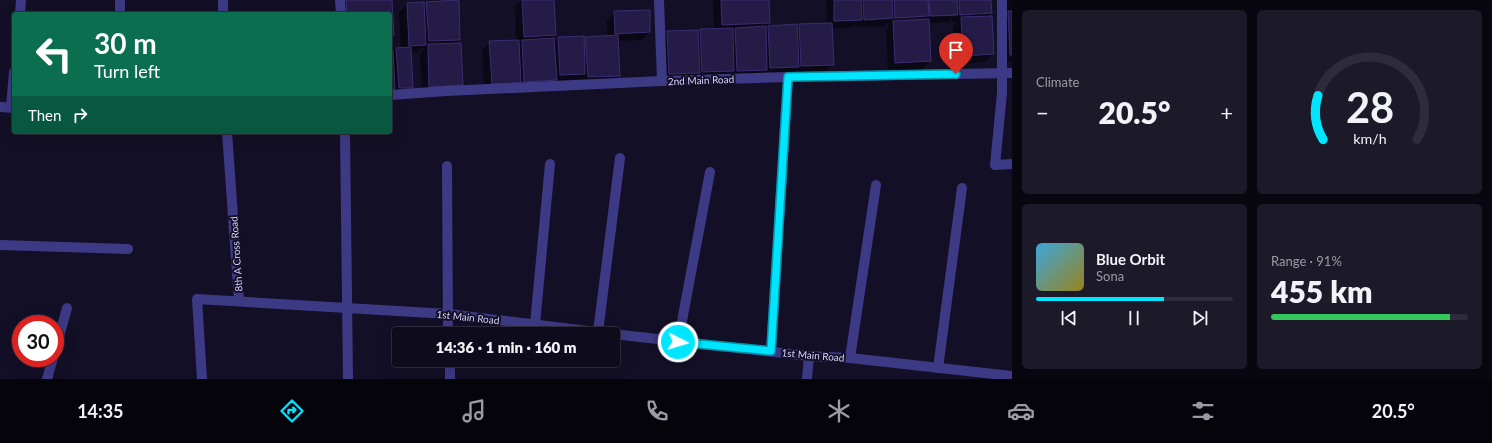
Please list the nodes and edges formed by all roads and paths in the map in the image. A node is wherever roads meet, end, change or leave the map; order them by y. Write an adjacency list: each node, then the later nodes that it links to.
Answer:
1 (21, 0): 7 (street)
2 (120, 0): 8 (street)
3 (223, 0): 9 (street)
4 (340, 0): 10 (street)
5 (659, 0): 13 (street)
6 (1002, 0): 11 (street)
7 (20, 12)
8 (120, 12)
9 (223, 12)
10 (341, 12)
11 (1007, 73): 12 (street, 2nd Main Road); 21 (street)
12 (788, 77): 13 (street, 2nd Main Road); 39 (street)
13 (662, 81): 14 (street, 2nd Main Road)
14 (392, 95)
15 (0, 107): 16 (street)
16 (12, 108)
17 (226, 134): 28 (street, 8th A Cross Road)
18 (345, 134): 30 (street)
19 (620, 158): 36 (street)
20 (550, 164): 33 (street)
21 (1012, 164)
22 (447, 166): 31 (street)
23 (710, 172): 38 (street)
24 (876, 185): 41 (street)
25 (962, 188): 44 (street)
26 (0, 245): 27 (street)
27 (128, 249)
28 (240, 301): 30 (street, 1st Main Road); 47 (street, 8th A Cross Road)
29 (67, 308): 32 (street)
30 (347, 308): 31 (street, 1st Main Road); 48 (street)
31 (448, 314): 33 (street, 1st Main Road); 34 (street)
32 (64, 318)
33 (535, 324): 35 (street, 1st Main Road)
34 (448, 327)
35 (559, 327)
36 (599, 327)
37 (620, 335): 38 (street, 1st Main Road)
38 (678, 342): 39 (street, 1st Main Road)
39 (771, 351): 40 (street, 1st Main Road)
40 (808, 356): 41 (street, 1st Main Road); 50 (street)
41 (850, 358): 44 (street, 1st Main Road)
42 (50, 367): 46 (street)
43 (450, 367): 49 (street)
44 (938, 368): 45 (street, 1st Main Road)
45 (1012, 376)
46 (47, 379)
47 (202, 379)
48 (348, 379)
49 (450, 379)
50 (807, 379)

